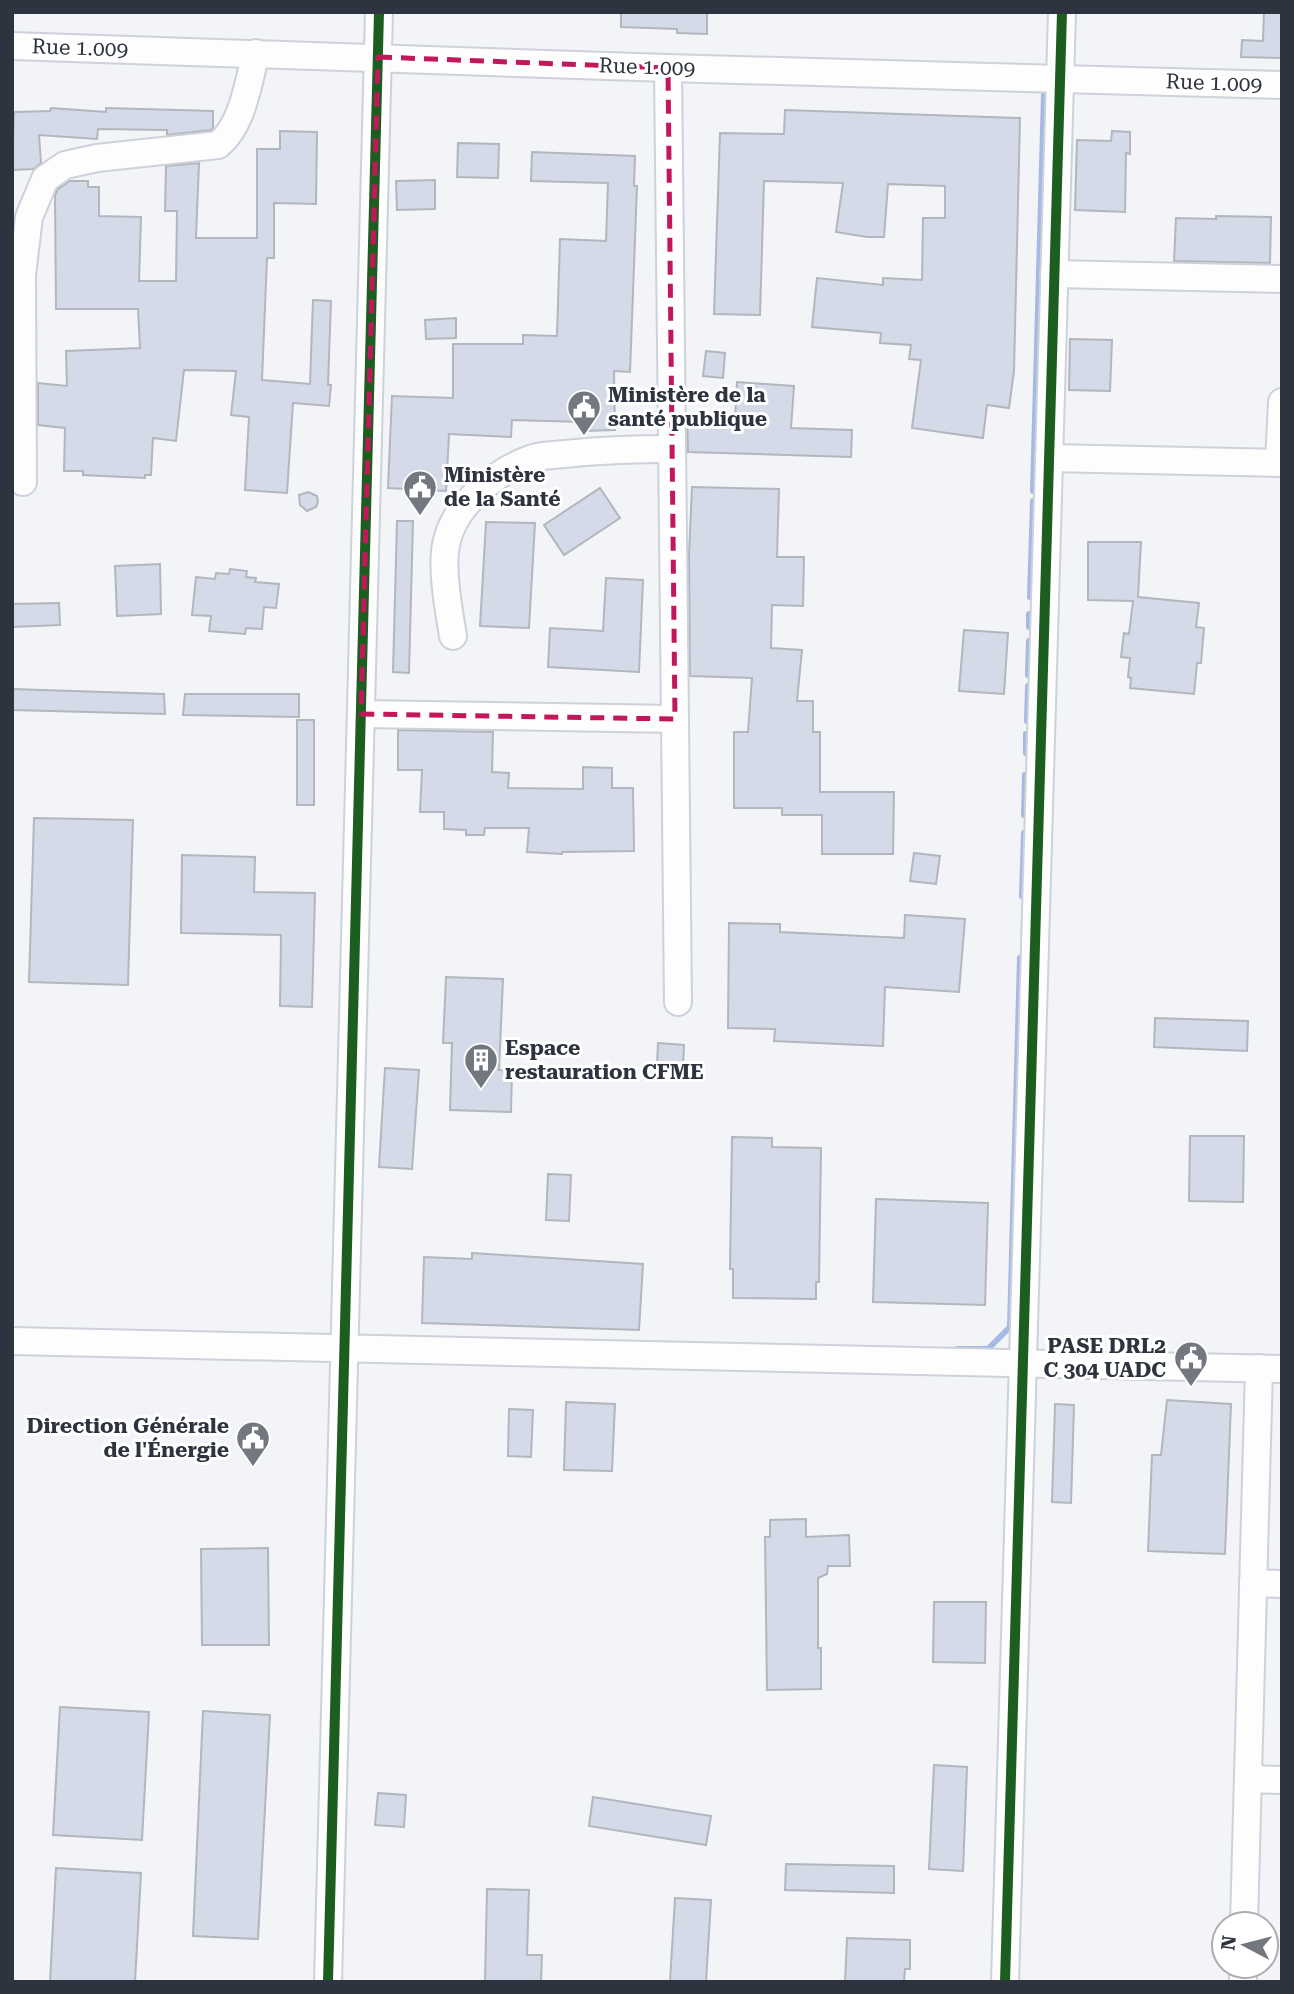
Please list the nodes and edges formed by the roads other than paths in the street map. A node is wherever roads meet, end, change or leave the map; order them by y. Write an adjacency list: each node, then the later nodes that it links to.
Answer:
1 (379, 12): 5 (street)
2 (1062, 12): 7 (street)
3 (12, 46): 4 (street, Rue 1.009)
4 (256, 53): 5 (street, Rue 1.009); 15 (street)
5 (378, 57): 6 (street, Rue 1.009); 17 (street)
6 (668, 68): 7 (street, Rue 1.009); 12 (street)
7 (1060, 78): 8 (street, Rue 1.009); 9 (street)
8 (1282, 85)
9 (1054, 274): 10 (street); 13 (street)
10 (1282, 279)
11 (1282, 402): 14 (street)
12 (672, 449): 16 (street); 18 (street)
13 (1049, 458): 14 (street); 22 (street)
14 (1280, 463)
15 (23, 482)
16 (453, 636)
17 (361, 714): 18 (street); 21 (street)
18 (675, 719): 19 (street)
19 (678, 1002)
20 (12, 1341): 21 (street)
21 (344, 1349): 22 (street); 29 (street)
22 (1023, 1363): 23 (street); 30 (street)
23 (1270, 1368): 24 (street)
24 (1253, 1583): 25 (street); 26 (street)
25 (1282, 1584)
26 (1248, 1779): 27 (street); 28 (street)
27 (1282, 1780)
28 (1244, 1910)
29 (328, 1982)
30 (1005, 1982)

